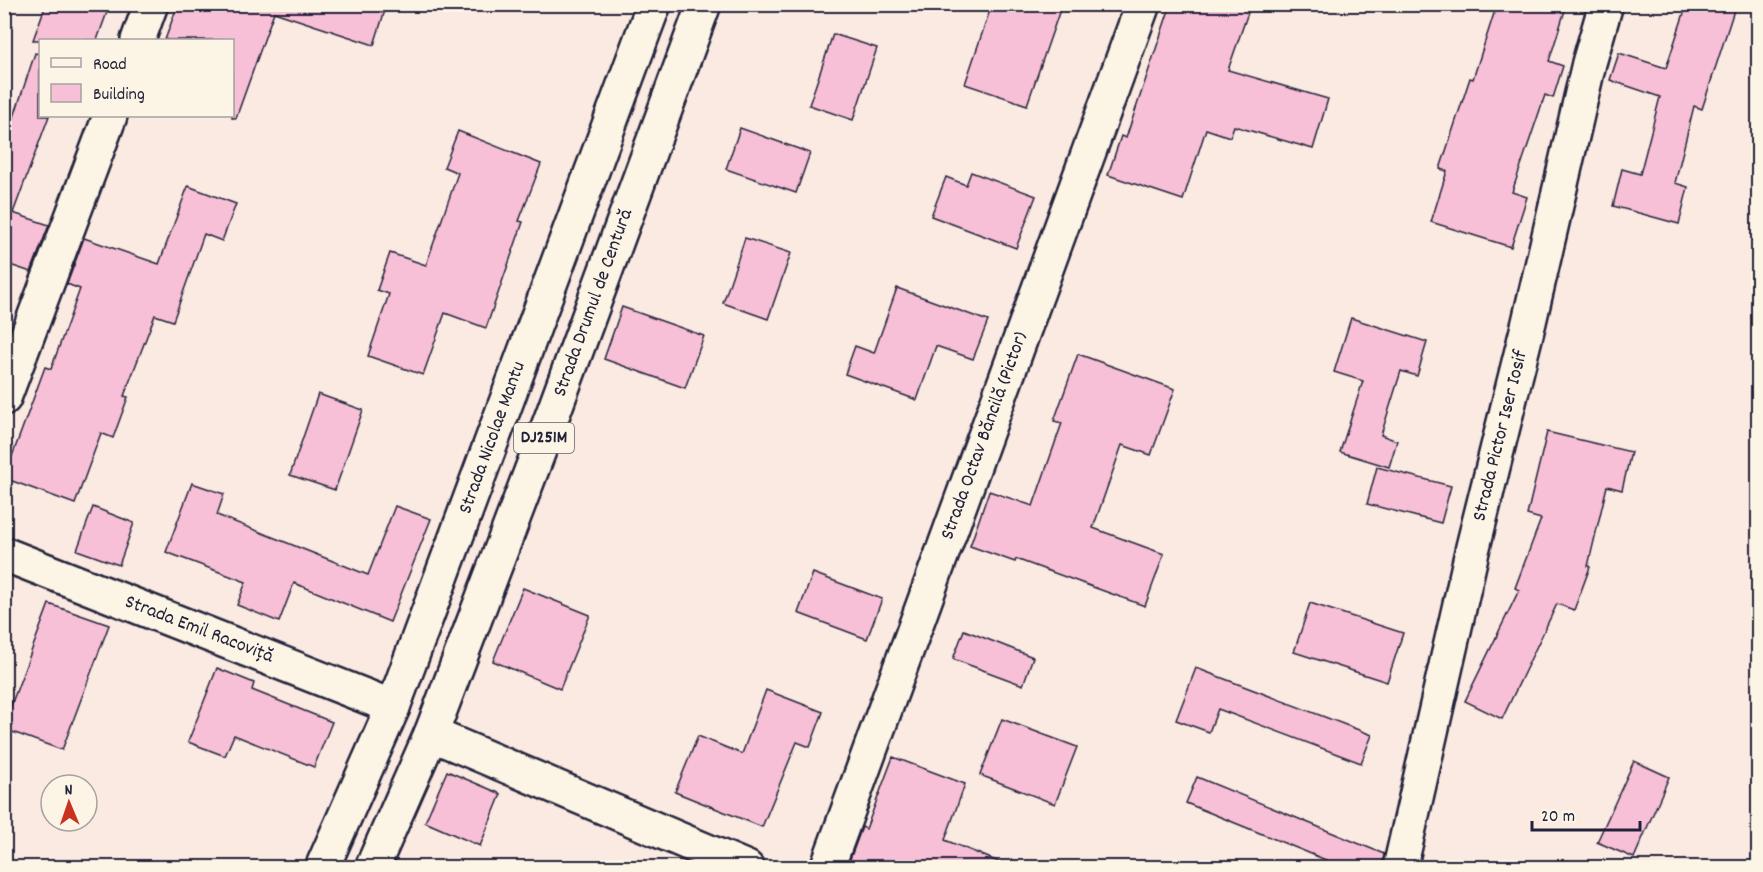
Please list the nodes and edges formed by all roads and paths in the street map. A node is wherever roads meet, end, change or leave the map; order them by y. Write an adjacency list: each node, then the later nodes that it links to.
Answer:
1 (151, 4): 6 (main road)
2 (654, 4): 10 (main road, Strada Nicolae Mantu / DJ251M)
3 (704, 4): 11 (main road, Strada Drumul de Centură / DJ251M)
4 (1143, 4): 15 (main road, Strada Octav Băncilă (Pictor))
5 (1606, 4): 16 (main road, Strada Pictor Iser Iosif)
6 (138, 39)
7 (110, 117): 8 (main road)
8 (4, 398)
9 (4, 554): 10 (main road, Strada Emil Racoviță)
10 (393, 706): 12 (main road, Strada Nicolae Mantu / DJ251M)
11 (431, 734): 13 (main road, Strada Drumul de Centură / DJ251M); 14 (main road)
12 (322, 867)
13 (372, 867)
14 (747, 867)
15 (827, 867)
16 (1400, 867)

